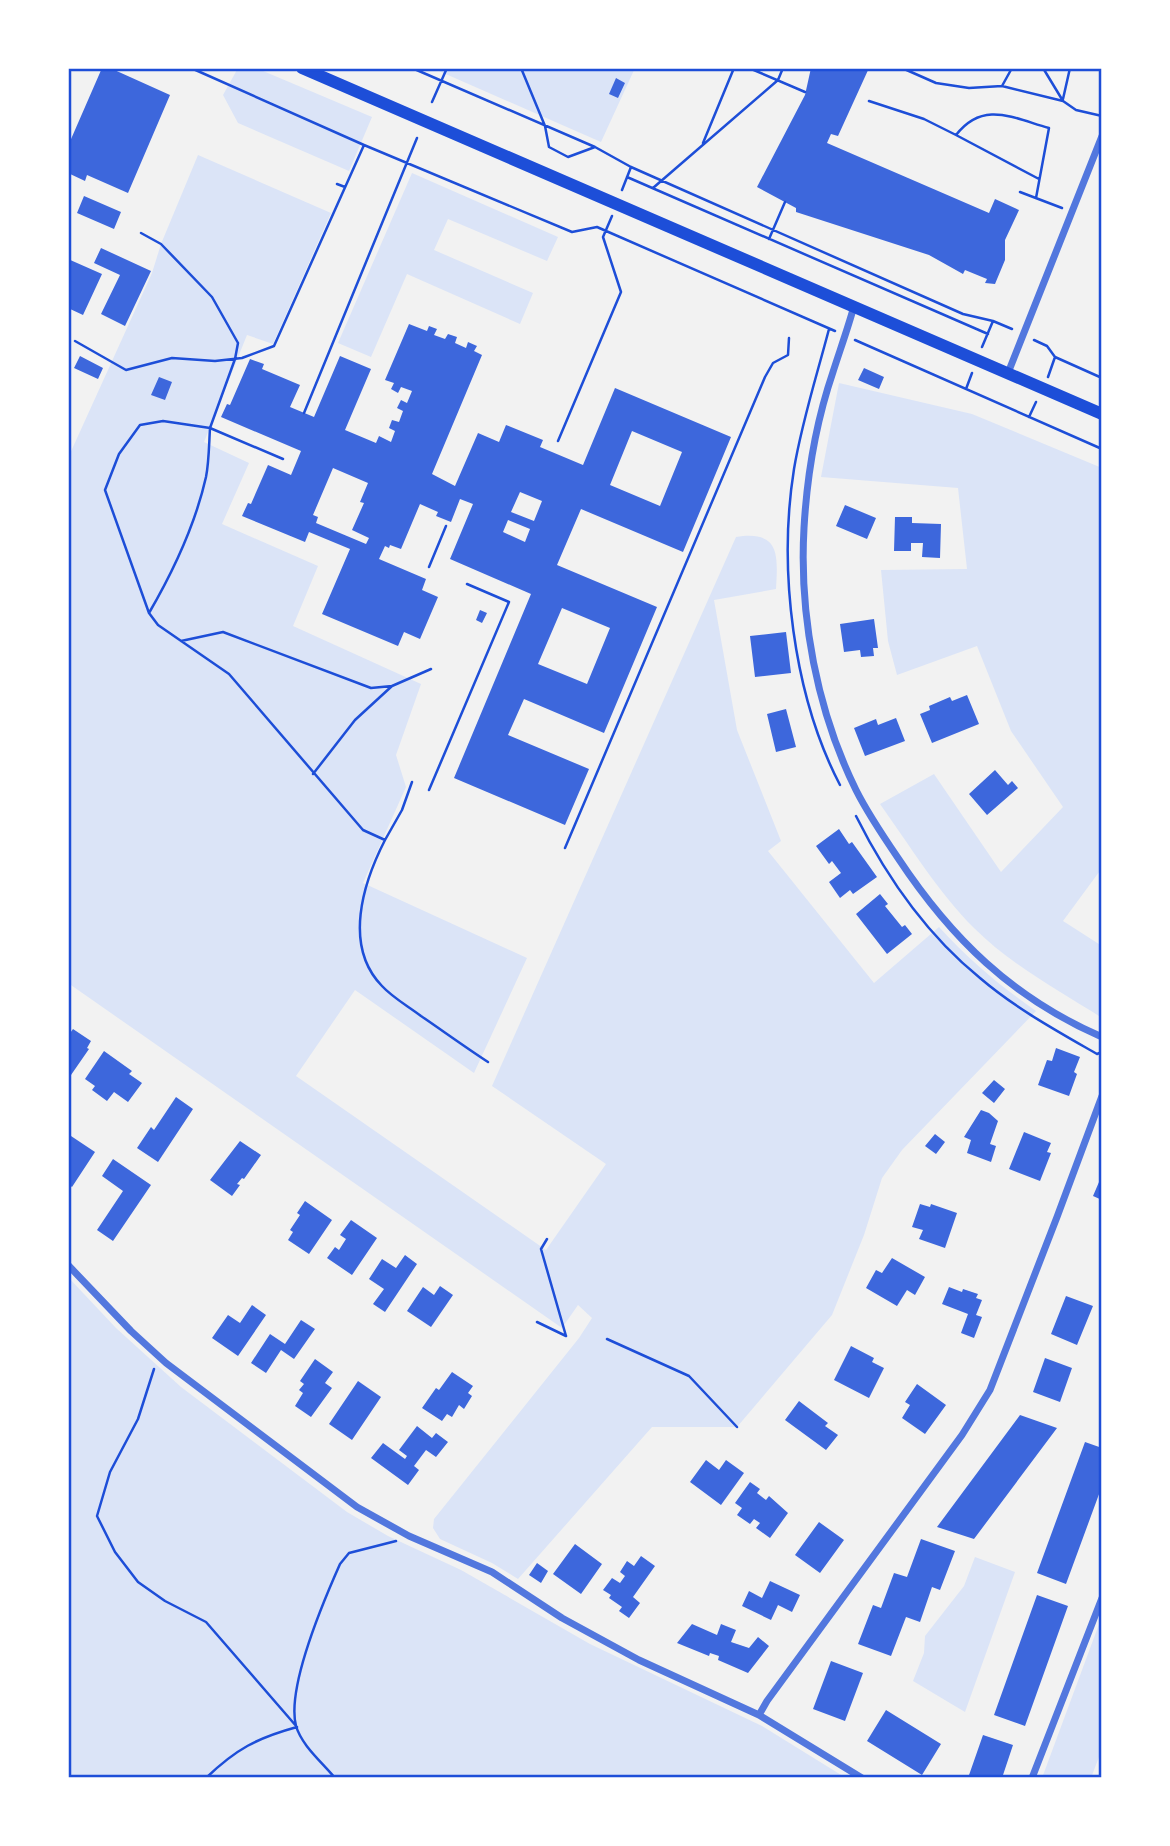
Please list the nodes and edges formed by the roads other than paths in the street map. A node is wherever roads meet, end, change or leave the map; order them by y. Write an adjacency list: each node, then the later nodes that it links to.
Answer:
1 (302, 68): 3 (main road)
2 (1102, 135): 4 (street)
3 (855, 306): 4 (main road); 6 (street)
4 (1008, 373): 5 (main road)
5 (1102, 414)
6 (1102, 1037)
7 (1102, 1096): 10 (street)
8 (68, 1265): 10 (street)
9 (1102, 1598): 12 (street)
10 (760, 1715): 11 (street)
11 (862, 1778)
12 (1032, 1778)

